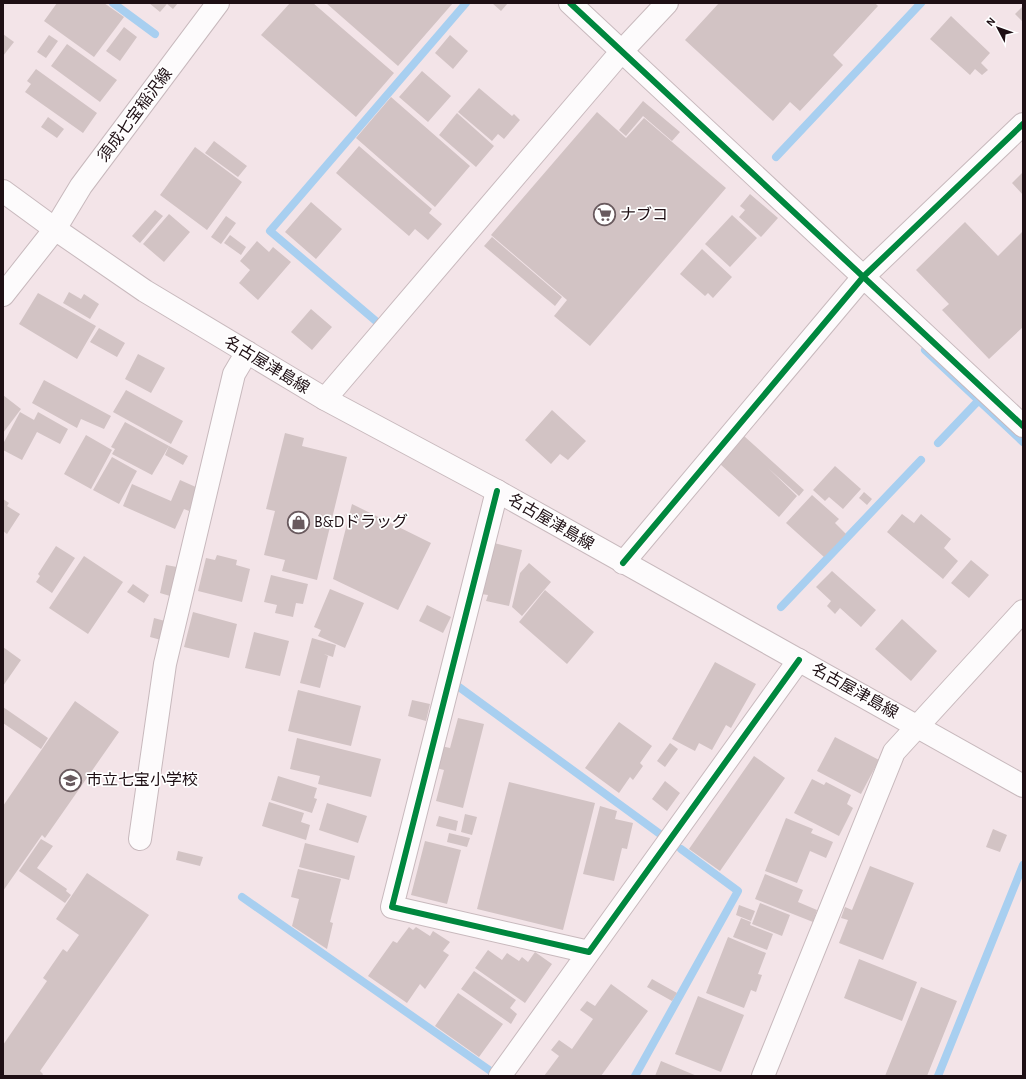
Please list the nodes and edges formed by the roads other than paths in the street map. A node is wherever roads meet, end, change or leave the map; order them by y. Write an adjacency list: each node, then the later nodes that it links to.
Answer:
1 (218, 3): 7 (street, 須成七宝稲沢線)
2 (570, 3): 4 (street)
3 (667, 3): 4 (street)
4 (621, 52): 8 (street); 11 (street)
5 (1023, 124): 8 (street)
6 (3, 191): 7 (street, 名古屋津島線)
7 (55, 229): 9 (street); 10 (street, 名古屋津島線)
8 (864, 276): 12 (street); 14 (street)
9 (3, 295)
10 (247, 352): 11 (street, 名古屋津島線); 19 (street)
11 (325, 399): 13 (street, 名古屋津島線)
12 (1023, 426)
13 (497, 491): 14 (street, 名古屋津島線); 20 (street)
14 (623, 563): 16 (street, 名古屋津島線)
15 (1023, 611): 17 (street)
16 (799, 660): 17 (street, 名古屋津島線); 20 (street)
17 (916, 726): 18 (street, 名古屋津島線); 22 (street)
18 (1023, 786)
19 (140, 839)
20 (589, 952): 21 (street)
21 (500, 1076)
22 (763, 1076)

